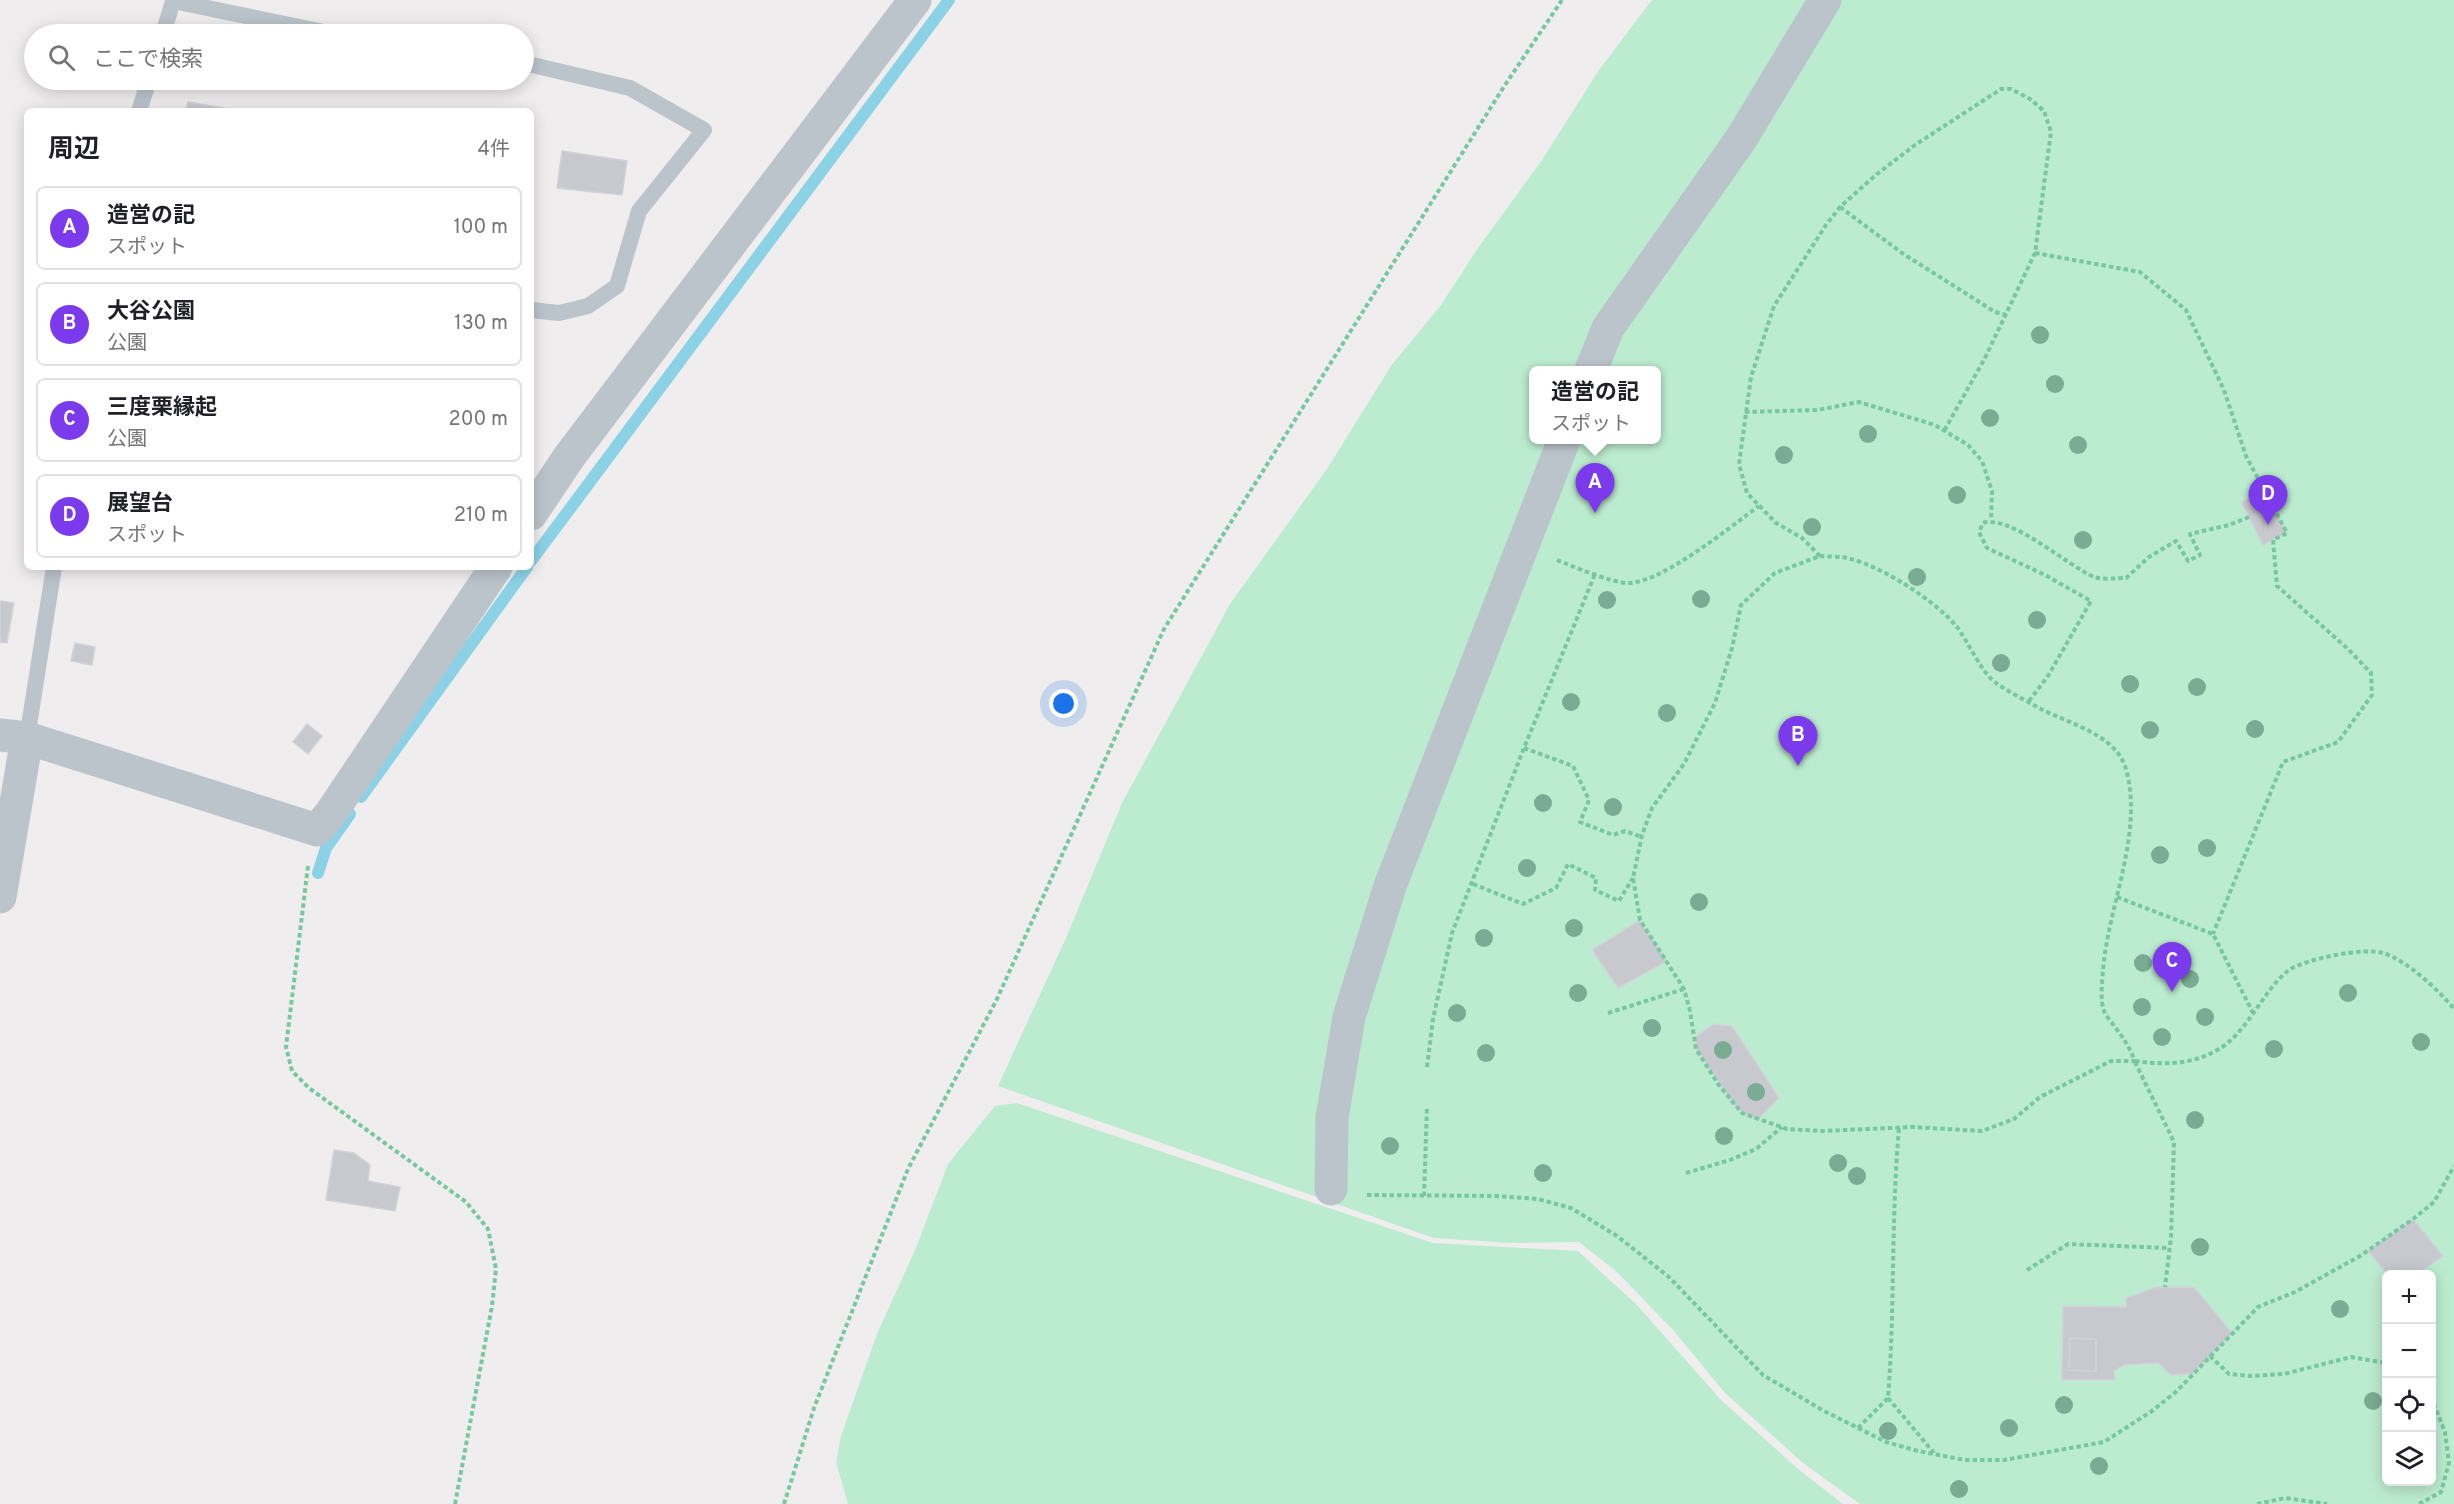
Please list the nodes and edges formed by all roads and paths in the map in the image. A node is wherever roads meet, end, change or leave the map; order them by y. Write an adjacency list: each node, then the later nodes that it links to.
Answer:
1 (915, 0): 18 (street)
2 (1562, 0): 59 (path)
3 (1825, 0): 13 (street)
4 (166, 24): 5 (lane)
5 (285, 24)
6 (534, 65): 11 (lane)
7 (146, 90): 8 (lane)
8 (140, 108)
9 (1840, 207): 10 (path); 12 (path); 14 (path)
10 (2035, 253): 12 (path); 35 (path)
11 (534, 310)
12 (2006, 315): 15 (path)
13 (1593, 366)
14 (1745, 412): 15 (path); 17 (path)
15 (1944, 431): 20 (path)
16 (1562, 444): 21 (street)
17 (1759, 506): 22 (path); 25 (path)
18 (534, 510)
19 (2249, 517): 20 (path)
20 (1991, 520): 26 (path)
21 (1523, 547): 25 (path); 47 (street)
22 (1820, 556): 26 (path); 30 (path)
23 (53, 570): 27 (lane)
24 (494, 570): 29 (street)
25 (1595, 574): 28 (path)
26 (2029, 701): 34 (path)
27 (13, 737): 29 (street); 33 (street)
28 (1524, 748): 30 (path); 32 (path)
29 (317, 830): 58 (path)
30 (1642, 837): 31 (path)
31 (1633, 878): 32 (path); 36 (path)
32 (1473, 884): 41 (path)
33 (0, 897)
34 (2117, 897): 35 (path); 40 (path)
35 (2213, 934): 39 (path)
36 (1684, 989): 38 (path); 43 (path)
37 (2454, 1009): 39 (path)
38 (1608, 1013)
39 (2253, 1013): 40 (path)
40 (2135, 1061): 44 (path); 49 (path)
41 (1427, 1067)
42 (1427, 1107): 48 (path)
43 (1782, 1127): 44 (path); 46 (path)
44 (1899, 1128): 54 (path)
45 (2454, 1166): 52 (path)
46 (1686, 1173)
47 (1331, 1189): 48 (path)
48 (1424, 1196): 56 (path)
49 (2169, 1248): 50 (path); 51 (path)
50 (2027, 1269)
51 (2164, 1287)
52 (2210, 1356): 53 (path); 57 (path)
53 (2382, 1362)
54 (1888, 1398): 56 (path); 57 (path)
55 (2436, 1409): 62 (path)
56 (1858, 1428): 57 (path)
57 (1935, 1453)
58 (455, 1504)
59 (784, 1504)
60 (2258, 1504): 61 (path)
61 (2327, 1504)
62 (2419, 1504)

